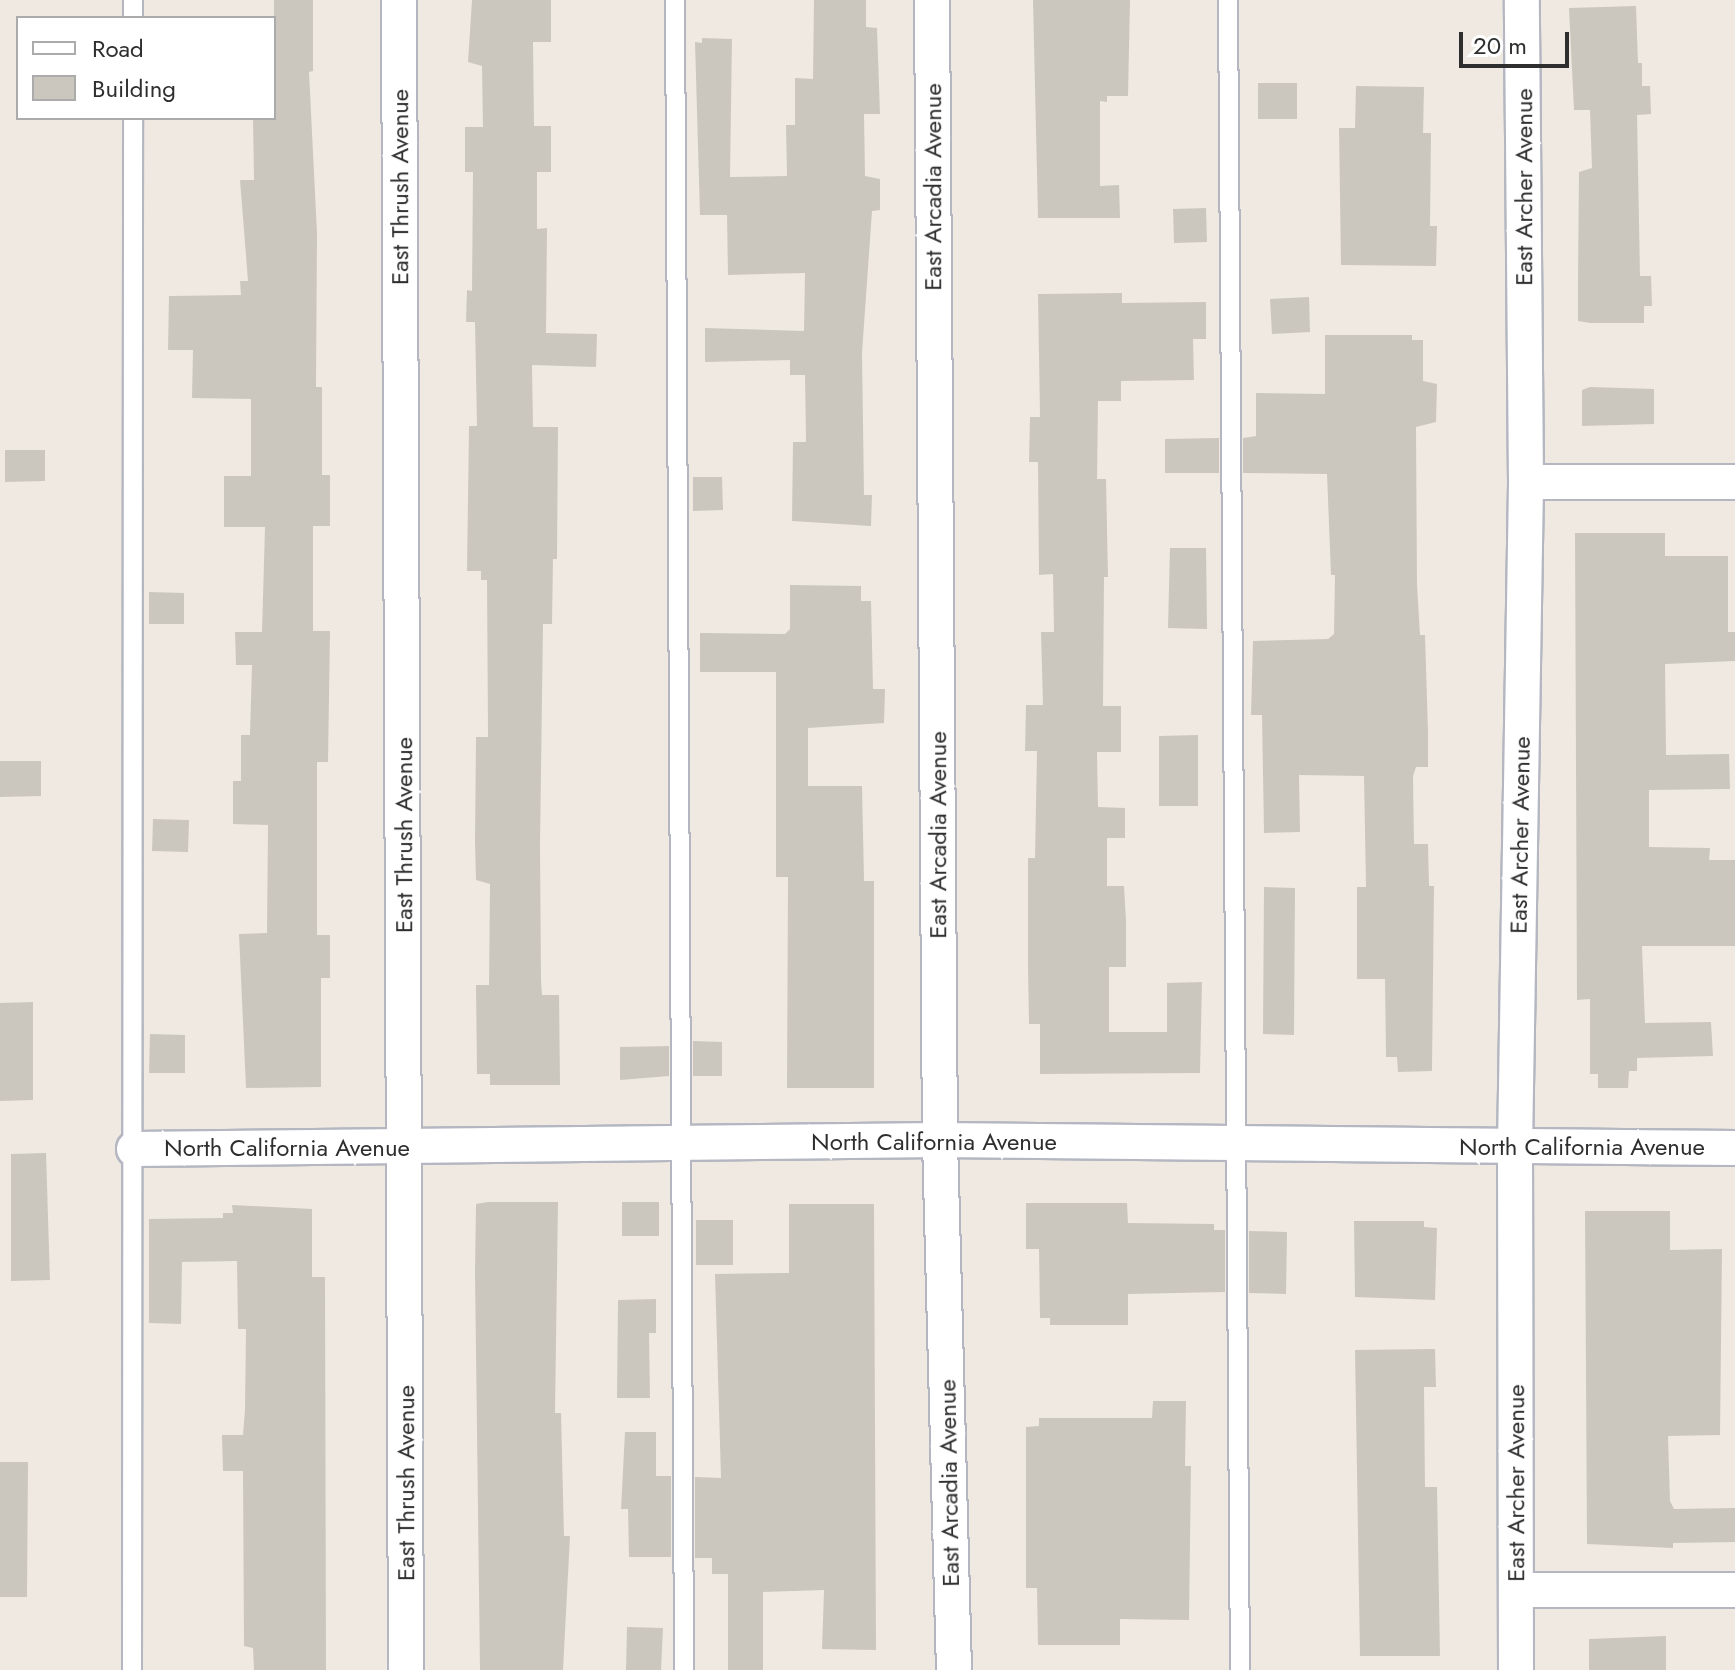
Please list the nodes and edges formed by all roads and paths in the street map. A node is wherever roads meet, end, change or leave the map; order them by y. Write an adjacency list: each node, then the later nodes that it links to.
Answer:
1 (399, 0): 15 (street, East Thrush Avenue)
2 (675, 0): 10 (lane)
3 (932, 0): 9 (street, East Arcadia Avenue)
4 (1228, 0): 11 (lane)
5 (1522, 0): 7 (street, East Archer Avenue)
6 (133, 120): 14 (lane)
7 (1526, 482): 8 (street); 12 (street, East Archer Avenue)
8 (1735, 482)
9 (940, 1140): 10 (street, North California Avenue); 11 (street, North California Avenue); 21 (street, East Arcadia Avenue)
10 (679, 1144): 15 (street, North California Avenue); 20 (lane)
11 (1237, 1144): 12 (street, North California Avenue); 22 (lane)
12 (1515, 1148): 13 (street, North California Avenue); 16 (street, East Archer Avenue)
13 (1735, 1148)
14 (134, 1149): 15 (street, North California Avenue); 18 (lane)
15 (406, 1149): 19 (street, East Thrush Avenue)
16 (1516, 1590): 17 (street); 23 (street, East Archer Avenue)
17 (1735, 1590)
18 (132, 1670)
19 (406, 1670)
20 (684, 1670)
21 (954, 1670)
22 (1240, 1670)
23 (1516, 1670)

